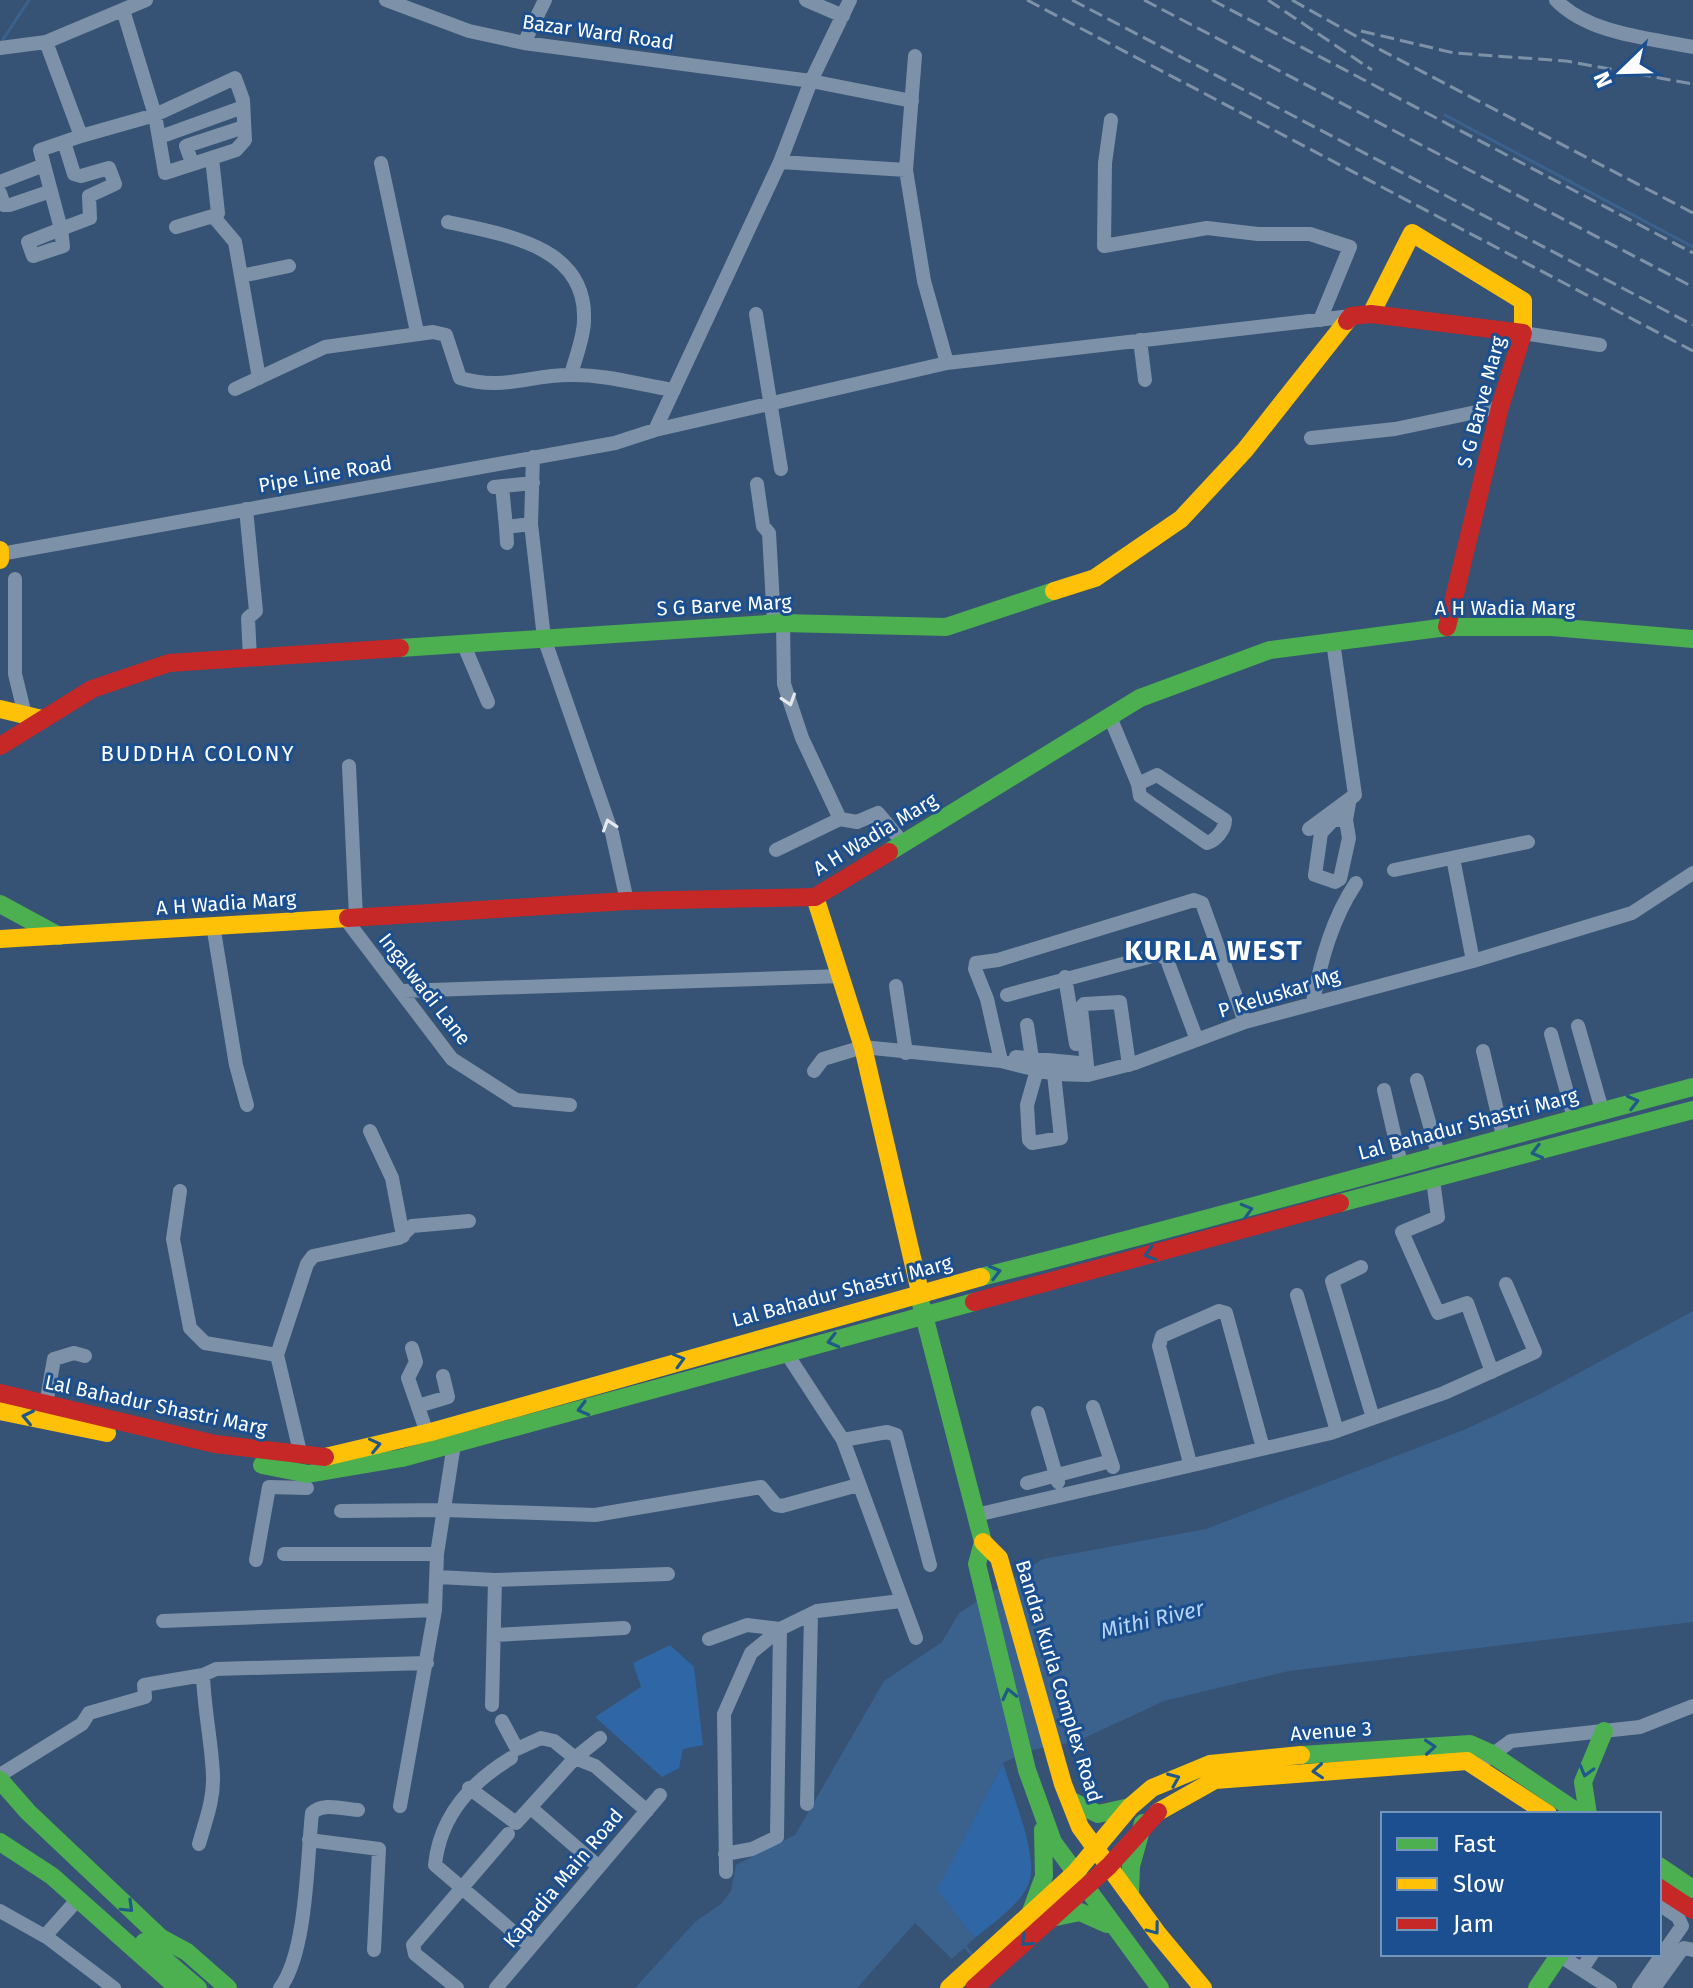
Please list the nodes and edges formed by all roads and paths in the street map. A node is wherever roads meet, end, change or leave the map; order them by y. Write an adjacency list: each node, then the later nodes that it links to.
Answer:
1 (146, 0): 8 (street)
2 (386, 0): 7 (street, Bazar Ward Road)
3 (545, 0): 11 (street)
4 (806, 0): 9 (street)
5 (850, 0): 9 (street)
6 (1556, 0): 12 (street)
7 (426, 7): 11 (street, Bazar Ward Road)
8 (123, 10): 10 (street); 18 (street)
9 (843, 16): 15 (street)
10 (46, 42): 13 (street); 21 (street)
11 (524, 43): 15 (street, Bazar Ward Road)
12 (1693, 47)
13 (2, 48)
14 (915, 56): 16 (street)
15 (811, 81): 16 (street, Bazar Ward Road); 25 (street)
16 (912, 101): 29 (street)
17 (243, 107): 18 (street); 20 (street); 22 (street)
18 (155, 115): 21 (street); 22 (street)
19 (1111, 120): 41 (street)
20 (244, 127): 24 (street); 26 (street)
21 (81, 136): 23 (street)
22 (160, 137): 26 (street)
23 (64, 142): 28 (street); 31 (street)
24 (212, 158): 26 (street); 33 (street)
25 (780, 162): 29 (street); 51 (street)
26 (192, 163)
27 (381, 163): 42 (street)
28 (44, 165): 30 (street); 31 (street)
29 (906, 170): 46 (street)
30 (0, 182)
31 (51, 191): 32 (street)
32 (0, 193)
33 (213, 216): 35 (street); 37 (street)
34 (448, 222): 47 (street)
35 (176, 227)
36 (289, 266): 37 (street)
37 (241, 276): 48 (street)
38 (756, 314): 52 (street)
39 (1371, 314): 40 (main road, S G Barve Marg); 43 (main road, S G Barve Marg); 43 (main road)
40 (1351, 316): 41 (street, Pipe Line Road); 66 (main road, S G Barve Marg)
41 (1320, 320): 44 (street, Pipe Line Road)
42 (417, 332): 47 (street); 48 (street)
43 (1523, 333): 45 (street); 53 (main road, S G Barve Marg)
44 (1140, 340): 46 (street, Pipe Line Road); 49 (street)
45 (1600, 345)
46 (947, 363): 52 (street, Pipe Line Road)
47 (571, 375): 51 (street)
48 (259, 378): 50 (street)
49 (1145, 380)
50 (235, 389)
51 (674, 390): 54 (street)
52 (769, 403): 54 (street, Pipe Line Road); 57 (street)
53 (1500, 407): 55 (street); 67 (main road, S G Barve Marg)
54 (655, 430): 56 (street, Pipe Line Road)
55 (1311, 438)
56 (533, 457): 58 (street); 60 (street, Pipe Line Road)
57 (781, 469)
58 (533, 483): 61 (street); 62 (street)
59 (757, 484): 66 (street)
60 (246, 509): 64 (street, Pipe Line Road); 72 (street)
61 (531, 524): 62 (street); 68 (street)
62 (506, 527): 63 (street)
63 (507, 543)
64 (0, 555)
65 (15, 579): 75 (street)
66 (779, 623): 68 (main road, S G Barve Marg); 81 (street, one-way to 81)
67 (1447, 627): 69 (main road, A H Wadia Marg); 70 (main road, A H Wadia Marg)
68 (544, 638): 71 (main road, S G Barve Marg); 92 (street, one-way to 68)
69 (1693, 639)
70 (1333, 642): 76 (main road, A H Wadia Marg); 80 (street)
71 (463, 643): 72 (main road, S G Barve Marg); 73 (street)
72 (250, 658): 75 (main road, S G Barve Marg)
73 (488, 702)
74 (0, 709): 75 (main road)
75 (33, 717): 77 (main road, S G Barve Marg)
76 (1110, 717): 79 (street); 85 (main road, A H Wadia Marg)
77 (0, 746)
78 (349, 766): 94 (street)
79 (1138, 784): 79 (street)
80 (1349, 803): 82 (street); 83 (street)
81 (840, 819): 85 (street); 86 (street)
82 (1346, 820)
83 (1309, 829)
84 (1528, 842): 87 (street)
85 (903, 843): 91 (main road, A H Wadia Marg)
86 (776, 850)
87 (1453, 858): 88 (street); 98 (street)
88 (1394, 870)
89 (1693, 873): 98 (street, P Keluskar Mg)
90 (1356, 883): 104 (street)
91 (815, 897): 92 (main road, A H Wadia Marg); 99 (main road)
92 (627, 901): 94 (main road, A H Wadia Marg)
93 (0, 904): 96 (main road)
94 (350, 917): 95 (main road, A H Wadia Marg); 102 (street, Ingalwadi Lane)
95 (213, 925): 96 (main road, A H Wadia Marg); 124 (street)
96 (62, 937): 97 (main road, A H Wadia Marg)
97 (0, 939)
98 (1473, 961): 104 (street, P Keluskar Mg)
99 (842, 976): 102 (street); 111 (main road)
100 (1065, 977): 103 (street); 110 (street); 119 (street)
101 (896, 986): 113 (street)
102 (403, 991): 125 (street, Ingalwadi Lane)
103 (1007, 995)
104 (1313, 1002): 106 (street, P Keluskar Mg)
105 (1126, 1003): 116 (street)
106 (1245, 1022): 110 (street, P Keluskar Mg); 115 (street)
107 (1027, 1025): 117 (street)
108 (1578, 1026): 126 (street)
109 (1551, 1034): 128 (street)
110 (1197, 1040): 116 (street, P Keluskar Mg)
111 (863, 1047): 113 (street, P Keluskar Mg); 118 (street); 142 (main road)
112 (1483, 1051): 130 (street)
113 (906, 1053): 115 (street, P Keluskar Mg)
114 (1016, 1057): 117 (street)
115 (1001, 1061): 117 (street, P Keluskar Mg)
116 (1132, 1064): 119 (street, P Keluskar Mg); 119 (street)
117 (1034, 1065): 119 (street); 120 (street, P Keluskar Mg); 120 (street)
118 (814, 1071)
119 (1083, 1072): 120 (street, P Keluskar Mg)
120 (1054, 1074)
121 (1417, 1080): 131 (street)
122 (1693, 1087): 126 (main road, Lal Bahadur Shastri Marg, one-way to 122)
123 (1384, 1090): 132 (street)
124 (247, 1105)
125 (570, 1105)
126 (1602, 1110): 128 (main road, Lal Bahadur Shastri Marg)
127 (1693, 1110): 133 (main road, Lal Bahadur Shastri Marg, one-way to 133)
128 (1574, 1118): 130 (main road, Lal Bahadur Shastri Marg)
129 (370, 1131): 137 (street)
130 (1503, 1136): 131 (main road, Lal Bahadur Shastri Marg)
131 (1438, 1154): 132 (main road, Lal Bahadur Shastri Marg)
132 (1409, 1162): 133 (main road); 136 (main road, Lal Bahadur Shastri Marg, one-way to 132)
133 (1429, 1181): 136 (main road, Lal Bahadur Shastri Marg); 149 (street)
134 (180, 1191): 147 (street)
135 (469, 1221): 137 (street)
136 (1217, 1227): 138 (main road, Lal Bahadur Shastri Marg); 140 (main road, Lal Bahadur Shastri Marg, one-way to 140)
137 (403, 1236): 147 (street)
138 (1042, 1260): 140 (main road); 142 (main road, Lal Bahadur Shastri Marg, one-way to 138)
139 (1361, 1267): 158 (street)
140 (1048, 1283): 144 (main road, Lal Bahadur Shastri Marg)
141 (1506, 1284): 149 (street)
142 (920, 1292): 144 (main road); 160 (main road, Lal Bahadur Shastri Marg, one-way to 142)
143 (1297, 1295): 159 (street)
144 (922, 1317): 146 (main road, Lal Bahadur Shastri Marg, one-way to 146); 175 (main road)
145 (412, 1348): 153 (street)
146 (787, 1354): 161 (street); 162 (main road, Lal Bahadur Shastri Marg, one-way to 162)
147 (277, 1355): 166 (street)
148 (85, 1356): 152 (street)
149 (1492, 1372): 158 (street)
150 (443, 1376): 153 (street)
151 (0, 1393): 152 (main road, Lal Bahadur Shastri Marg)
152 (46, 1404): 157 (main road, Lal Bahadur Shastri Marg)
153 (418, 1406): 160 (street)
154 (1093, 1407): 164 (street)
155 (0, 1411): 157 (main road, Lal Bahadur Shastri Marg, one-way to 155)
156 (1038, 1413): 167 (street)
157 (64, 1416): 166 (main road, Lal Bahadur Shastri Marg)
158 (1373, 1418): 159 (street)
159 (1337, 1431): 163 (street)
160 (427, 1433): 166 (main road, Lal Bahadur Shastri Marg, one-way to 160)
161 (843, 1440): 170 (street); 180 (street)
162 (454, 1444): 166 (main road, Lal Bahadur Shastri Marg); 173 (street)
163 (1263, 1448): 165 (street); 165 (street)
164 (1111, 1461): 167 (street); 168 (street)
165 (1190, 1463): 168 (street)
166 (293, 1471): 171 (street); 179 (street)
167 (1056, 1475): 169 (street); 172 (street)
168 (1117, 1480): 172 (street)
169 (1027, 1483)
170 (858, 1485): 173 (street); 184 (street)
171 (307, 1488)
172 (1061, 1493): 175 (street)
173 (445, 1510): 174 (street); 178 (street)
174 (341, 1511)
175 (976, 1515): 176 (main road)
176 (983, 1542): 207 (main road, Bandra Kurla Complex Road); 214 (main road, one-way to 176)
177 (284, 1554): 178 (street)
178 (437, 1554): 182 (street)
179 (256, 1560)
180 (930, 1565)
181 (668, 1574): 183 (street)
182 (438, 1577): 183 (street); 185 (street)
183 (495, 1580): 190 (street)
184 (901, 1601): 186 (street); 191 (street)
185 (435, 1610): 187 (street); 193 (street)
186 (811, 1614): 189 (street); 208 (street)
187 (163, 1621)
188 (624, 1628): 190 (street)
189 (780, 1629): 192 (street); 227 (street); 227 (street)
190 (494, 1635): 195 (street)
191 (916, 1638)
192 (709, 1639)
193 (427, 1663): 194 (street); 209 (street)
194 (203, 1675): 203 (street); 224 (street)
195 (492, 1705)
196 (1693, 1706): 198 (street)
197 (502, 1721): 201 (street)
198 (1604, 1731): 202 (street); 217 (main road, one-way to 217)
199 (600, 1738): 201 (street)
200 (511, 1758): 204 (street)
201 (575, 1758): 211 (street); 213 (street)
202 (1485, 1761): 210 (main road, Avenue 3, one-way to 202); 215 (main road, Avenue 3); 216 (main road, Avenue 3); 218 (main road, Avenue 3, one-way to 218)
203 (0, 1778): 226 (main road)
204 (469, 1788): 211 (street); 234 (street)
205 (660, 1795): 213 (street, Kapadia Main Road)
206 (0, 1797): 226 (main road)
207 (1070, 1800): 210 (main road); 225 (main road, Bandra Kurla Complex Road)
208 (807, 1804)
209 (400, 1806)
210 (1130, 1807): 225 (main road, Avenue 3)
211 (531, 1808): 229 (street)
212 (358, 1810): 222 (street)
213 (647, 1811): 229 (street, Kapadia Main Road)
214 (1041, 1812): 233 (main road); 241 (main road)
215 (1546, 1812)
216 (1576, 1812)
217 (1587, 1812)
218 (1143, 1823): 228 (main road, Avenue 3); 236 (main road)
219 (0, 1824): 232 (main road)
220 (0, 1833): 257 (main road)
221 (508, 1834): 234 (street)
222 (309, 1840): 247 (street); 260 (street)
223 (0, 1842): 232 (main road)
224 (199, 1844)
225 (1095, 1847): 228 (main road, Bandra Kurla Complex Road); 233 (main road, Avenue 3)
226 (72, 1852): 245 (main road, one-way to 245)
227 (725, 1854): 231 (street)
228 (1109, 1866): 233 (main road, Avenue 3); 236 (main road, Bandra Kurla Complex Road)
229 (599, 1867): 246 (street, Kapadia Main Road)
230 (1661, 1869): 239 (main road)
231 (726, 1872)
232 (52, 1876): 237 (main road)
233 (1080, 1880): 241 (main road); 242 (main road); 244 (main road)
234 (461, 1888): 246 (street); 261 (street)
235 (1661, 1889): 239 (main road)
236 (1130, 1897): 265 (main road, Bandra Kurla Complex Road, one-way to 265)
237 (78, 1899): 243 (street); 256 (main road)
238 (1661, 1904): 239 (street)
239 (1687, 1905): 268 (street)
240 (0, 1911): 243 (street)
241 (1030, 1914): 252 (main road)
242 (1051, 1918): 244 (main road); 252 (main road, one-way to 252)
243 (45, 1936): 255 (street)
244 (1120, 1936): 264 (main road)
245 (161, 1938): 258 (main road); 259 (main road)
246 (531, 1947): 262 (street, Kapadia Main Road)
247 (374, 1950)
248 (1693, 1950): 269 (street)
249 (1558, 1956): 266 (main road)
250 (1561, 1956): 253 (street)
251 (1591, 1956): 253 (street)
252 (995, 1958): 254 (main road); 263 (main road)
253 (1582, 1969): 267 (street)
254 (951, 1986)
255 (114, 1988)
256 (178, 1988)
257 (198, 1988)
258 (216, 1988)
259 (228, 1988)
260 (280, 1988)
261 (457, 1988)
262 (496, 1988)
263 (974, 1988)
264 (1160, 1988)
265 (1203, 1988)
266 (1537, 1988)
267 (1610, 1988)
268 (1639, 1988)
269 (1654, 1988)

